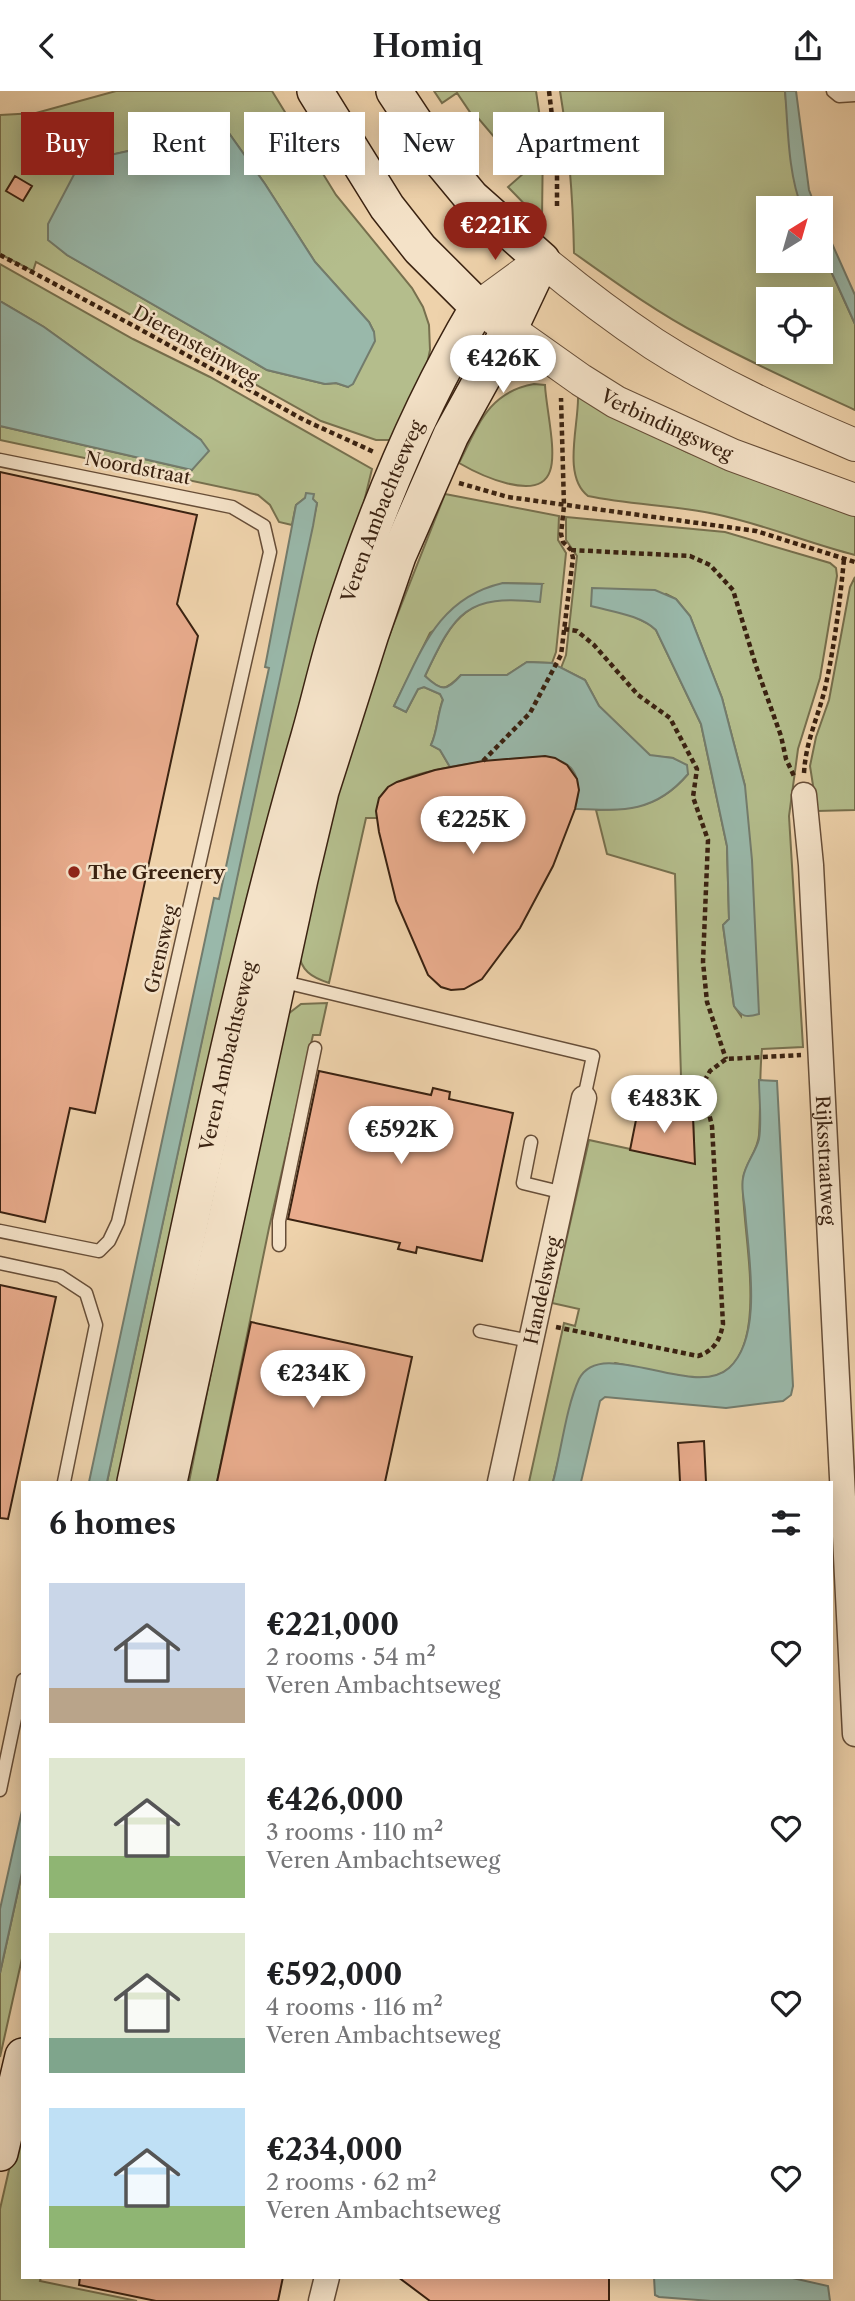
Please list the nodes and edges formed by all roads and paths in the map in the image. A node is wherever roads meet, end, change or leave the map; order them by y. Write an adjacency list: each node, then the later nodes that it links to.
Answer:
1 (315, 91): 9 (main road, Verbindingsweg)
2 (394, 91): 8 (main road)
3 (549, 91): 6 (path)
4 (833, 91): 5 (lane)
5 (855, 95)
6 (557, 208)
7 (0, 255): 13 (path, Dierensteinweg)
8 (542, 260): 9 (street, Veren Ambachtseweg); 10 (main road, Veren Ambachtseweg); 12 (street)
9 (478, 307): 10 (street, Verbindingsweg); 25 (main road, Veren Ambachtseweg)
10 (509, 330): 16 (street, Verbindingsweg); 25 (main road, Veren Ambachtseweg)
11 (561, 395): 17 (path)
12 (855, 445)
13 (379, 455)
14 (0, 460): 18 (lane, Noordstraat)
15 (455, 482): 17 (path)
16 (855, 500)
17 (564, 506): 19 (path); 20 (path)
18 (264, 526): 32 (lane, Grensweg)
19 (571, 550): 22 (path); 24 (path)
20 (844, 559): 21 (path); 24 (path)
21 (855, 562)
22 (564, 629): 23 (path); 28 (path)
23 (483, 761)
24 (803, 795): 27 (street, Rijksstraatweg)
25 (262, 977): 29 (lane); 38 (main road, Veren Ambachtseweg); 39 (main road, Veren Ambachtseweg)
26 (315, 1048): 33 (lane)
27 (819, 1054): 28 (path); 42 (street, Rijksstraatweg)
28 (726, 1059): 36 (path)
29 (584, 1098): 31 (street, Handelsweg)
30 (531, 1142): 31 (lane)
31 (564, 1193): 36 (street, Handelsweg)
32 (0, 1231)
33 (279, 1245)
34 (0, 1263): 37 (lane)
35 (480, 1331): 36 (lane)
36 (532, 1332): 40 (street, Handelsweg)
37 (64, 1481)
38 (135, 1481)
39 (169, 1481)
40 (500, 1481)
41 (21, 1690): 43 (lane)
42 (855, 1734)
43 (0, 1790)
44 (21, 2064): 45 (main road)
45 (0, 2153)
46 (326, 2279): 47 (street)
47 (321, 2301)

